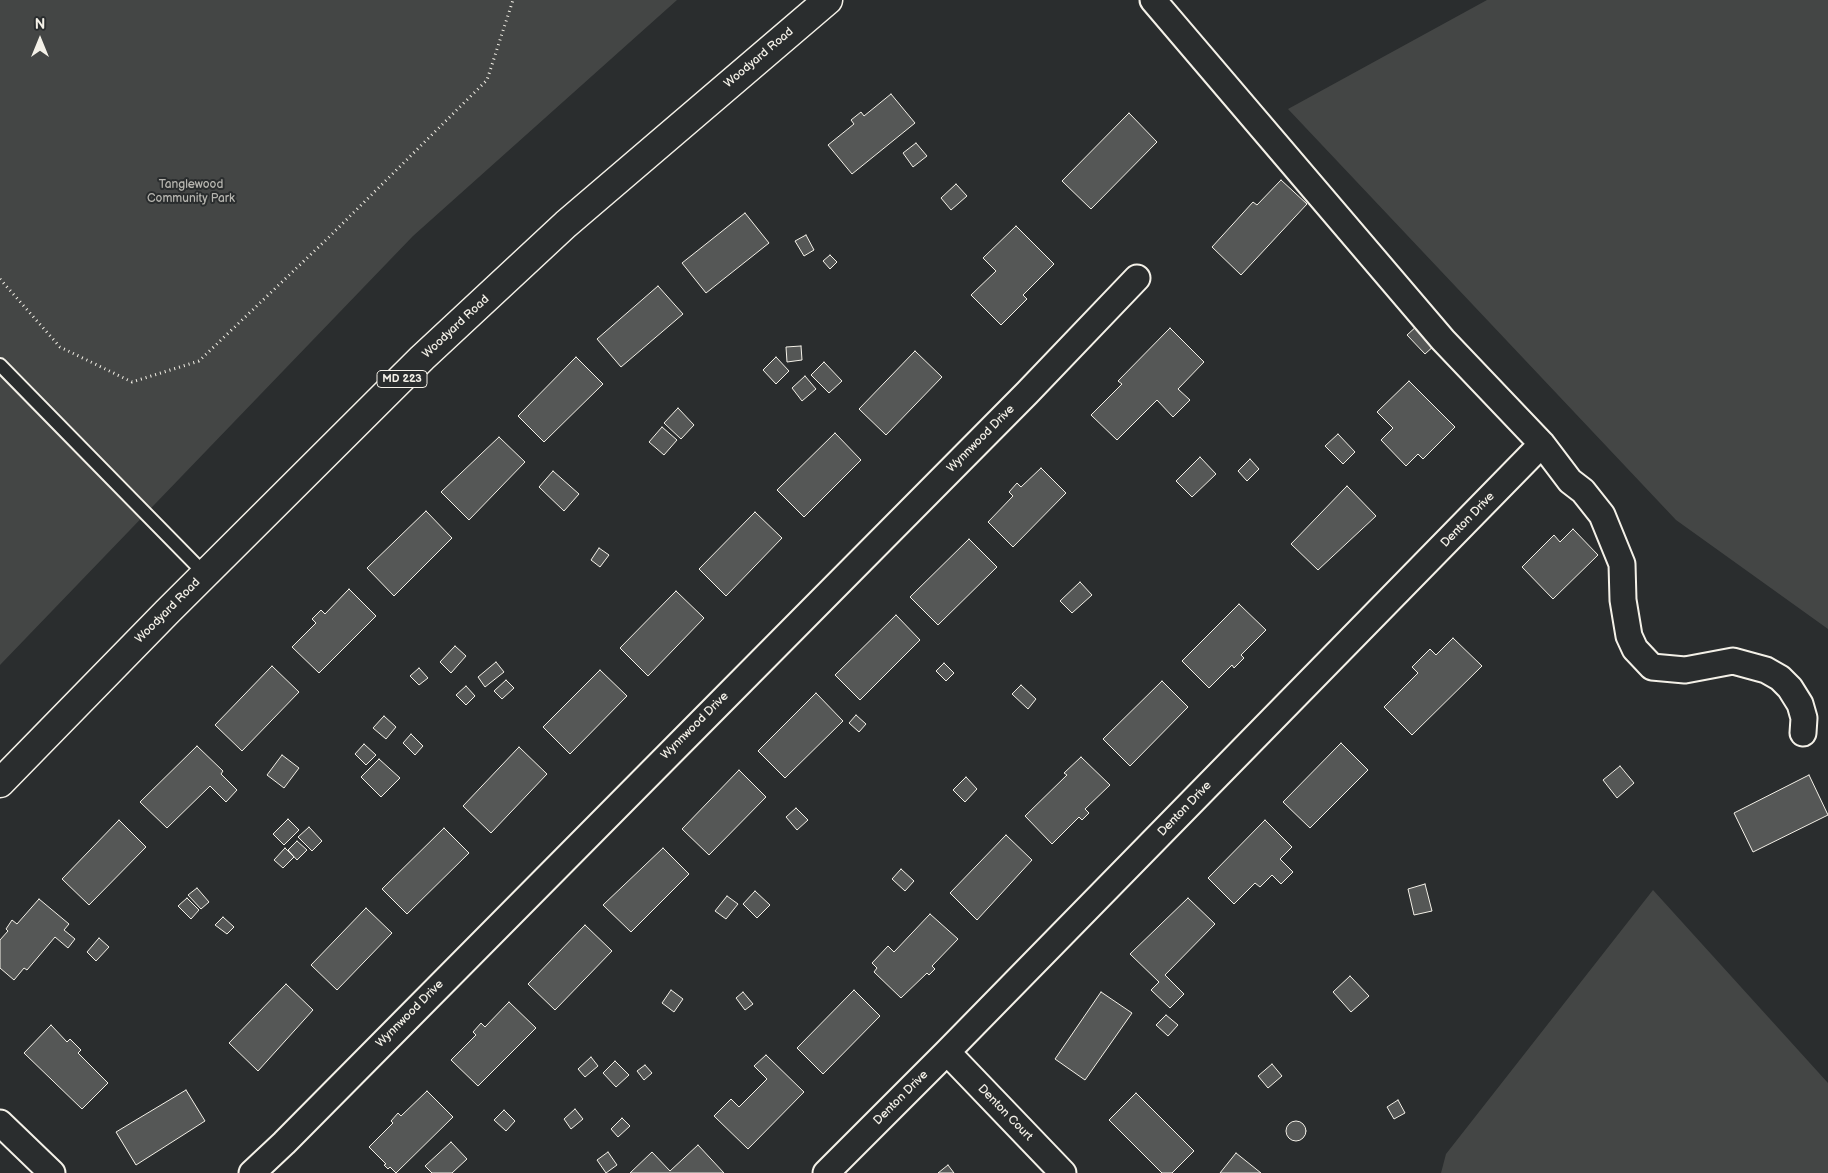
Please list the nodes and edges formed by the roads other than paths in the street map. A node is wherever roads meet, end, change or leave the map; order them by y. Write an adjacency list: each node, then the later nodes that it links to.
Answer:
1 (828, 0): 6 (main road, Woodyard Road / MD 223)
2 (1153, 0): 5 (street)
3 (1137, 278): 12 (street, Wynnwood Drive)
4 (0, 365): 6 (lane)
5 (1542, 444): 7 (street); 9 (street, Denton Drive)
6 (205, 574): 8 (main road, Woodyard Road / MD 223)
7 (1803, 733)
8 (0, 783)
9 (947, 1052): 13 (street, Denton Drive); 14 (street, Denton Court)
10 (0, 1123): 11 (street)
11 (52, 1173)
12 (252, 1173)
13 (826, 1173)
14 (1063, 1173)

